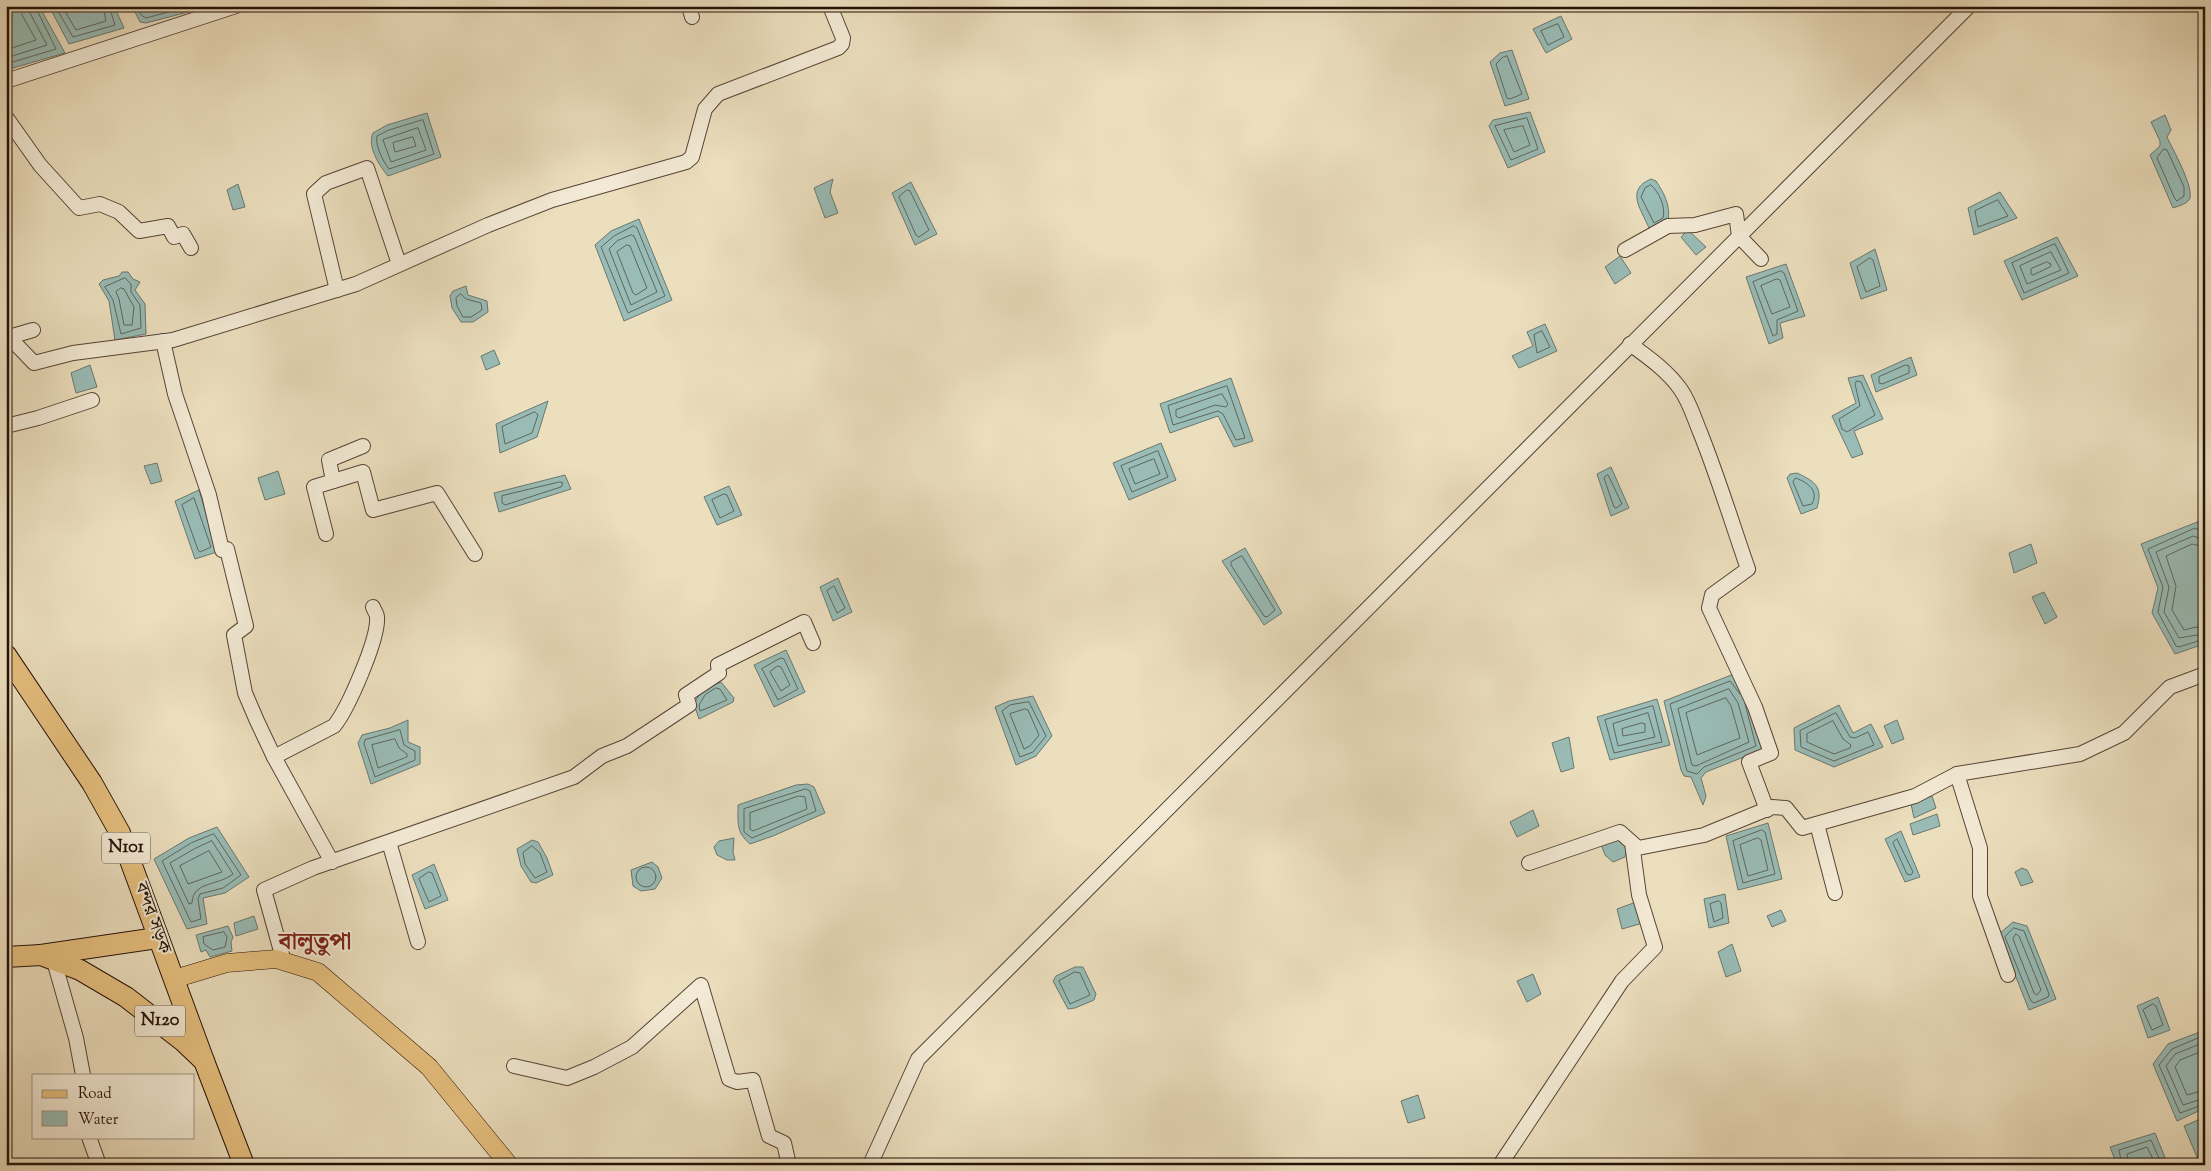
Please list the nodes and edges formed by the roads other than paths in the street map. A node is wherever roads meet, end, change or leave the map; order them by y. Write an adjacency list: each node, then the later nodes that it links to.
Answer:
1 (236, 6): 4 (street)
2 (830, 6): 10 (street)
3 (1969, 6): 6 (street)
4 (6, 81)
5 (6, 117): 7 (street)
6 (1740, 236): 8 (street); 9 (street); 15 (street)
7 (190, 248)
8 (1625, 250)
9 (1761, 259)
10 (400, 264): 11 (street); 11 (street)
11 (337, 290): 14 (street)
12 (33, 330): 13 (street)
13 (8, 336): 14 (street)
14 (163, 341): 26 (street)
15 (1630, 344): 28 (street); 50 (street)
16 (92, 400): 17 (street)
17 (6, 426)
18 (363, 446): 19 (street)
19 (333, 481): 20 (street); 21 (street)
20 (326, 534)
21 (475, 554)
22 (373, 607): 26 (street)
23 (813, 643): 30 (street)
24 (6, 655): 35 (highway, বন্দর সড়ক / N101)
25 (2205, 674): 27 (street)
26 (274, 757): 32 (street)
27 (1957, 774): 29 (street); 40 (street)
28 (1767, 810): 29 (street); 31 (street)
29 (1817, 824): 34 (street)
30 (389, 842): 32 (street); 36 (street)
31 (1632, 843): 33 (street); 51 (street)
32 (332, 862): 39 (street)
33 (1529, 863)
34 (1835, 893)
35 (158, 938): 38 (highway); 41 (highway, বন্দর সড়ক / N101)
36 (418, 942)
37 (6, 957): 38 (highway, N120)
38 (48, 958): 42 (highway, N120); 44 (street)
39 (284, 962): 41 (main road); 48 (main road)
40 (2008, 975)
41 (174, 979): 42 (highway, বন্দর সড়ক / N101)
42 (204, 1061): 47 (highway, N120)
43 (514, 1066): 49 (street)
44 (83, 1074)
45 (89, 1138): 46 (street)
46 (99, 1164)
47 (244, 1165)
48 (509, 1165)
49 (789, 1165)
50 (870, 1165)
51 (1500, 1165)

